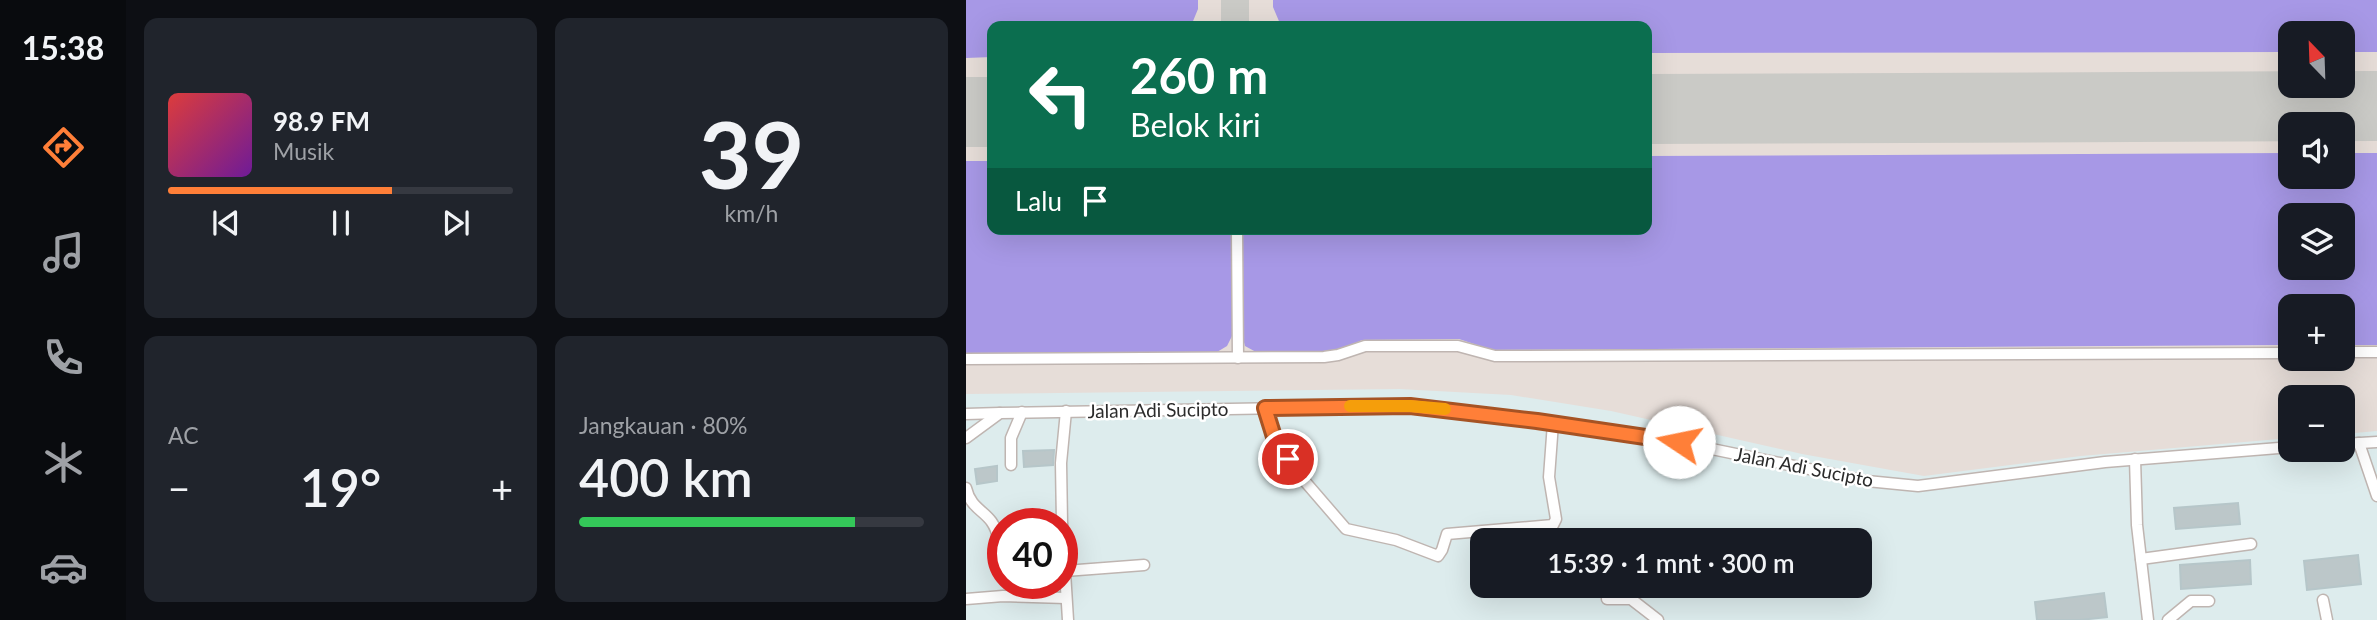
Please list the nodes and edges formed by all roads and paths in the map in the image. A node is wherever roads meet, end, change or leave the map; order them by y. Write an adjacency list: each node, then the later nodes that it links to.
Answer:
1 (1237, 235): 5 (street)
2 (2355, 352): 3 (street)
3 (2377, 352)
4 (2278, 353): 5 (street)
5 (1238, 358): 6 (street)
6 (966, 359)
7 (1265, 408): 8 (street, Jalan Adi Sucipto); 12 (street, Jalan Adi Sucipto); 12 (street)
8 (1066, 411): 9 (street, Jalan Adi Sucipto); 22 (street)
9 (1022, 412): 10 (street, Jalan Adi Sucipto); 19 (street)
10 (1000, 413): 11 (street, Jalan Adi Sucipto); 13 (street)
11 (966, 414)
12 (1553, 423): 18 (street, Jalan Adi Sucipto)
13 (966, 438)
14 (2377, 442): 16 (street)
15 (2355, 443): 16 (street)
16 (2359, 443): 21 (street)
17 (2278, 448): 18 (street, Jalan Adi Sucipto)
18 (2135, 459): 25 (street)
19 (1011, 465)
20 (966, 488): 23 (street)
21 (2377, 496)
22 (1062, 508)
23 (987, 516)
24 (2251, 544): 25 (street)
25 (2141, 559): 36 (street)
26 (1144, 565): 27 (street)
27 (1078, 570)
28 (987, 597): 29 (street)
29 (966, 599)
30 (1066, 599): 34 (street)
31 (1607, 599): 35 (street)
32 (2323, 600): 38 (street)
33 (2209, 601): 37 (street)
34 (1068, 620)
35 (1658, 620)
36 (2148, 620)
37 (2168, 620)
38 (2327, 620)

